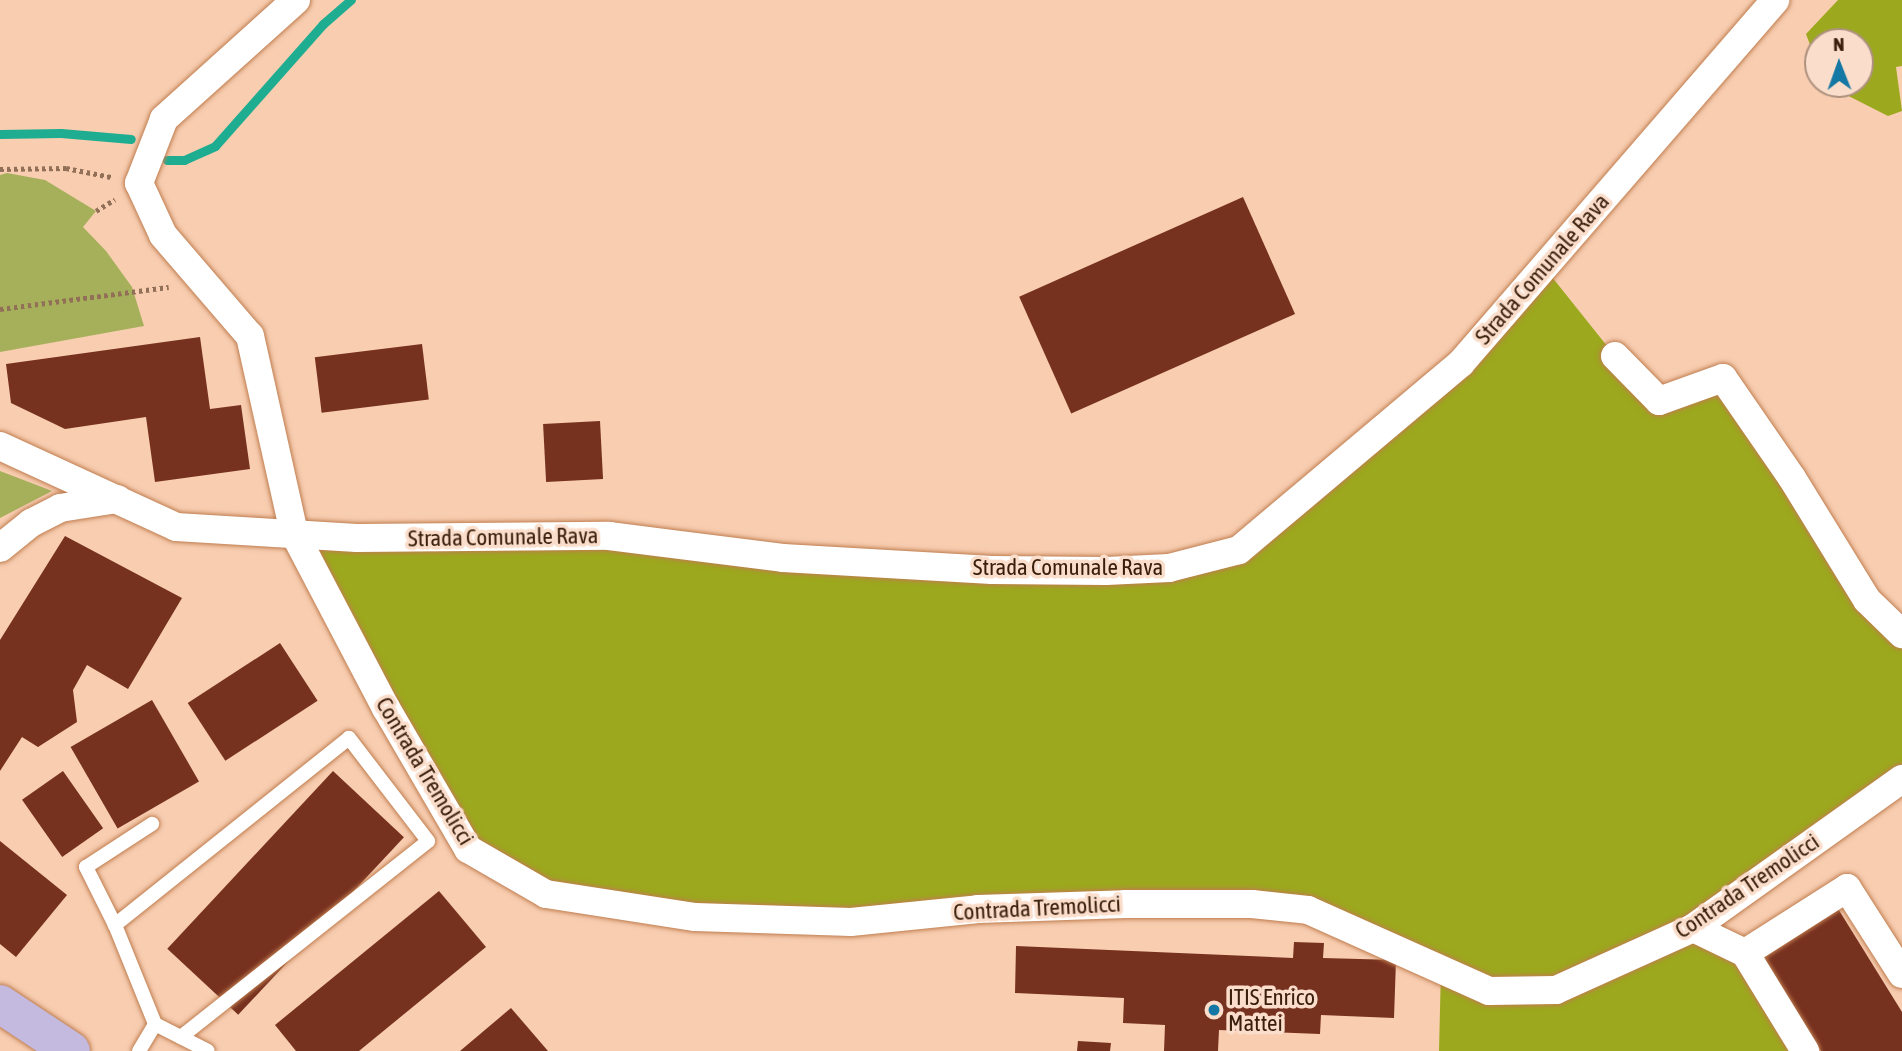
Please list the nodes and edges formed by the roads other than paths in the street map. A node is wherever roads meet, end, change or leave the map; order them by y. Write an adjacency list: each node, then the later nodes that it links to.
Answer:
1 (296, 0): 6 (street, Contrada Tremolicci)
2 (1775, 0): 6 (street, Strada Comunale Rava)
3 (1615, 356): 8 (street)
4 (0, 446): 5 (street, Strada Comunale Rava)
5 (117, 499): 6 (street, Strada Comunale Rava); 7 (street)
6 (294, 533): 12 (street, Contrada Tremolicci)
7 (0, 548)
8 (1902, 634)
9 (1902, 779): 12 (street, Contrada Tremolicci)
10 (152, 824): 11 (lane)
11 (115, 925): 16 (lane); 17 (lane)
12 (1693, 928): 13 (street)
13 (1745, 953): 14 (street); 21 (street)
14 (1902, 974)
15 (0, 1004): 18 (main road)
16 (155, 1024): 17 (lane); 19 (lane)
17 (181, 1037): 20 (lane)
18 (71, 1051)
19 (139, 1051)
20 (208, 1051)
21 (1805, 1051)

